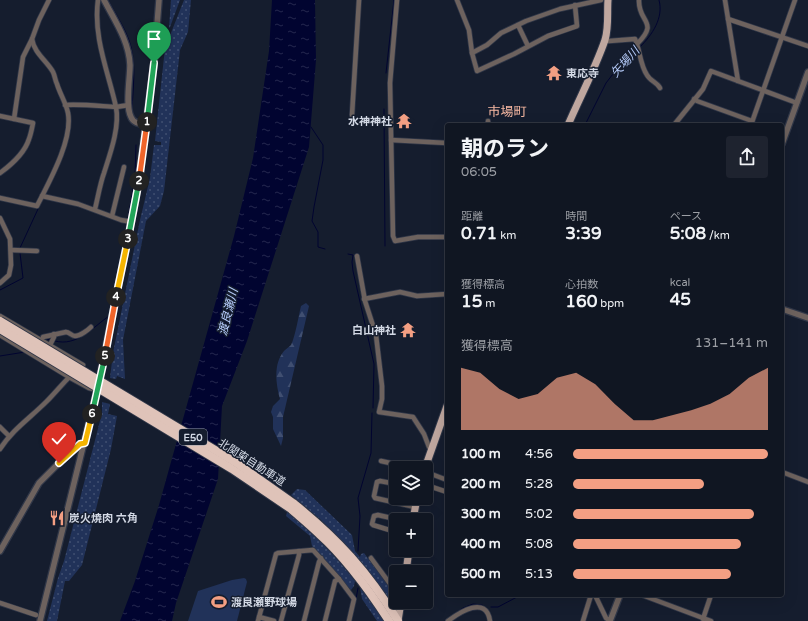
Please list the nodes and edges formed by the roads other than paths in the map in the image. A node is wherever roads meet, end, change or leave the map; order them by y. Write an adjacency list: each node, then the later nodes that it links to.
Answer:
1 (49, 0): 17 (street)
2 (98, 0): 31 (street)
3 (104, 0): 30 (street)
4 (160, 0): 38 (street)
5 (358, 0): 32 (street)
6 (397, 0): 40 (street)
7 (457, 0): 22 (street)
8 (601, 0): 13 (street)
9 (608, 0): 18 (main road)
10 (639, 0): 19 (street)
11 (725, 0): 14 (street)
12 (796, 0): 16 (street)
13 (575, 5): 15 (street); 20 (street)
14 (728, 19): 16 (street); 24 (street)
15 (518, 26): 20 (street); 22 (street)
16 (782, 37): 21 (street); 26 (street)
17 (32, 39): 29 (street); 34 (street)
18 (605, 40): 19 (street); 35 (main road)
19 (637, 44): 25 (street)
20 (528, 46): 22 (street)
21 (808, 46)
22 (472, 53)
23 (808, 72): 28 (street)
24 (738, 81): 26 (street); 27 (street)
25 (660, 88)
26 (763, 91): 28 (street); 37 (street)
27 (694, 99): 36 (street); 37 (street)
28 (797, 103): 39 (street)
29 (65, 105): 31 (street); 44 (street)
30 (129, 105): 31 (street); 38 (street)
31 (116, 107): 46 (street)
32 (352, 115)
33 (0, 116): 34 (street)
34 (14, 120): 43 (street)
35 (569, 123)
36 (676, 123)
37 (751, 123)
38 (146, 125): 49 (street)
39 (784, 139)
40 (391, 140): 41 (street); 50 (street)
41 (445, 143)
42 (124, 167): 47 (street)
43 (0, 173)
44 (42, 196): 45 (street); 46 (street)
45 (0, 198)
46 (96, 209): 47 (street)
47 (112, 216): 49 (street)
48 (0, 218): 51 (street)
49 (132, 222): 68 (street)
50 (445, 237)
51 (11, 250): 52 (street); 54 (street)
52 (37, 251)
53 (357, 256): 56 (street)
54 (0, 283)
55 (445, 294): 56 (street)
56 (364, 299): 73 (street)
57 (784, 309): 59 (street)
58 (0, 316): 66 (street)
59 (808, 318)
60 (0, 321): 87 (highway, 北関東自動車道 / E50, bridge)
61 (92, 327): 63 (street)
62 (0, 329): 87 (highway, 北関東自動車道 / E50, bridge)
63 (54, 334): 65 (street); 66 (street)
64 (0, 335): 67 (street)
65 (43, 337)
66 (50, 345): 67 (street)
67 (69, 378): 68 (street); 71 (street)
68 (97, 390): 72 (street)
69 (445, 411): 73 (main road)
70 (0, 427): 71 (street)
71 (9, 436): 74 (street)
72 (85, 443): 92 (street); 108 (street)
73 (431, 448): 76 (main road)
74 (0, 449)
75 (381, 461): 77 (street)
76 (427, 461)
77 (389, 463)
78 (784, 473): 81 (street)
79 (433, 475): 80 (street)
80 (445, 479)
81 (808, 482)
82 (389, 483): 85 (street)
83 (433, 487): 84 (street)
84 (445, 491)
85 (389, 501)
86 (406, 505): 88 (street)
87 (292, 506): 114 (highway, 北関東自動車道 / E50); 115 (highway, 北関東自動車道 / E50)
88 (415, 507): 89 (main road)
89 (414, 513)
90 (389, 518): 91 (street)
91 (389, 530)
92 (0, 551)
93 (298, 551): 94 (street); 106 (street); 110 (street)
94 (321, 558): 96 (street); 111 (street)
95 (370, 558): 97 (street)
96 (339, 579): 112 (street); 113 (street)
97 (389, 583)
98 (590, 597): 118 (street)
99 (596, 597): 119 (street)
100 (619, 597): 119 (street)
101 (647, 597): 107 (street)
102 (710, 597): 107 (street)
103 (0, 603): 105 (street)
104 (400, 609): 115 (main road)
105 (36, 615)
106 (259, 619): 109 (street)
107 (703, 620): 120 (street)
108 (40, 621)
109 (274, 621)
110 (281, 621)
111 (304, 621)
112 (325, 621)
113 (349, 621)
114 (389, 621)
115 (398, 621)
116 (448, 621): 117 (street)
117 (490, 621)
118 (583, 621)
119 (610, 621)
120 (711, 621)

